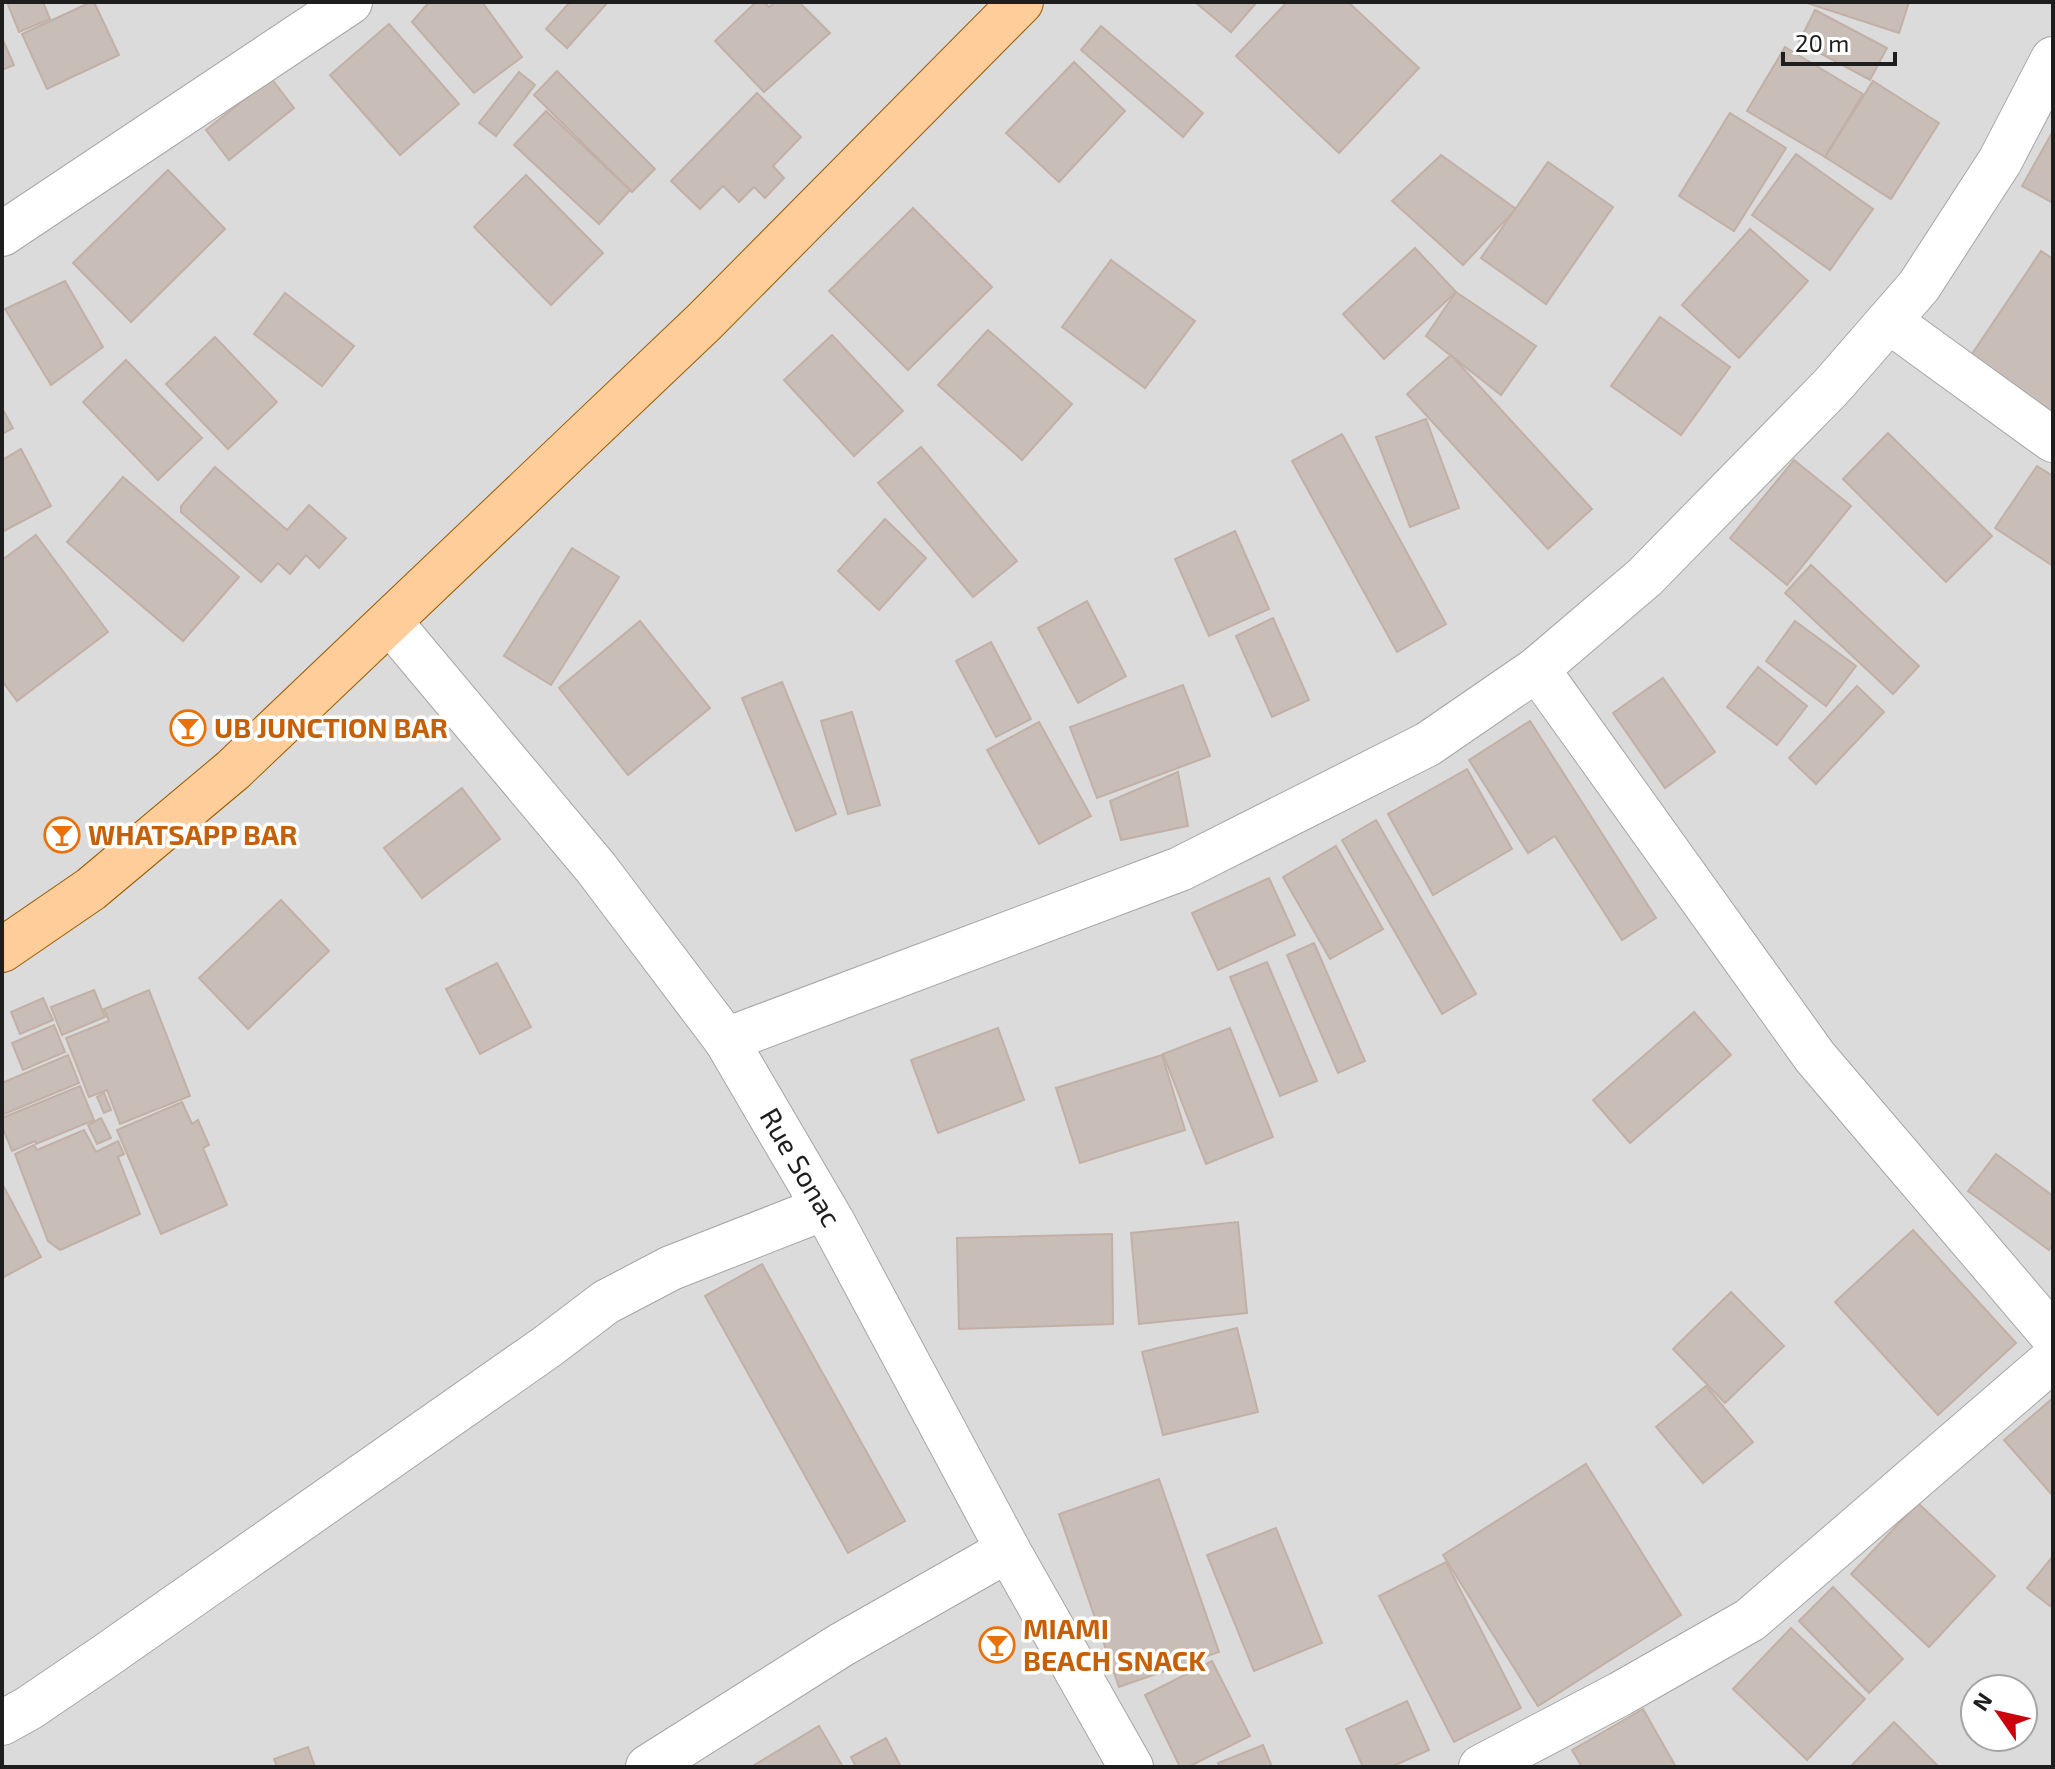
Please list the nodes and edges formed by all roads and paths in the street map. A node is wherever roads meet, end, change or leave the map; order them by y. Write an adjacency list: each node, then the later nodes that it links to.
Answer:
1 (350, 2): 4 (street)
2 (1014, 4): 7 (main road)
3 (2053, 59): 5 (street)
4 (2, 234)
5 (1889, 321): 6 (street); 8 (street)
6 (2053, 440)
7 (390, 622): 9 (main road); 10 (street, Rue Sonac)
8 (1537, 669): 10 (street); 12 (street)
9 (2, 950)
10 (726, 1040): 11 (street, Rue Sonac)
11 (824, 1208): 14 (street, Rue Sonac); 15 (street)
12 (2053, 1336)
13 (2053, 1359): 18 (street)
14 (1008, 1550): 16 (street); 17 (street, Rue Sonac)
15 (2, 1723)
16 (648, 1767)
17 (1131, 1767)
18 (1481, 1767)

